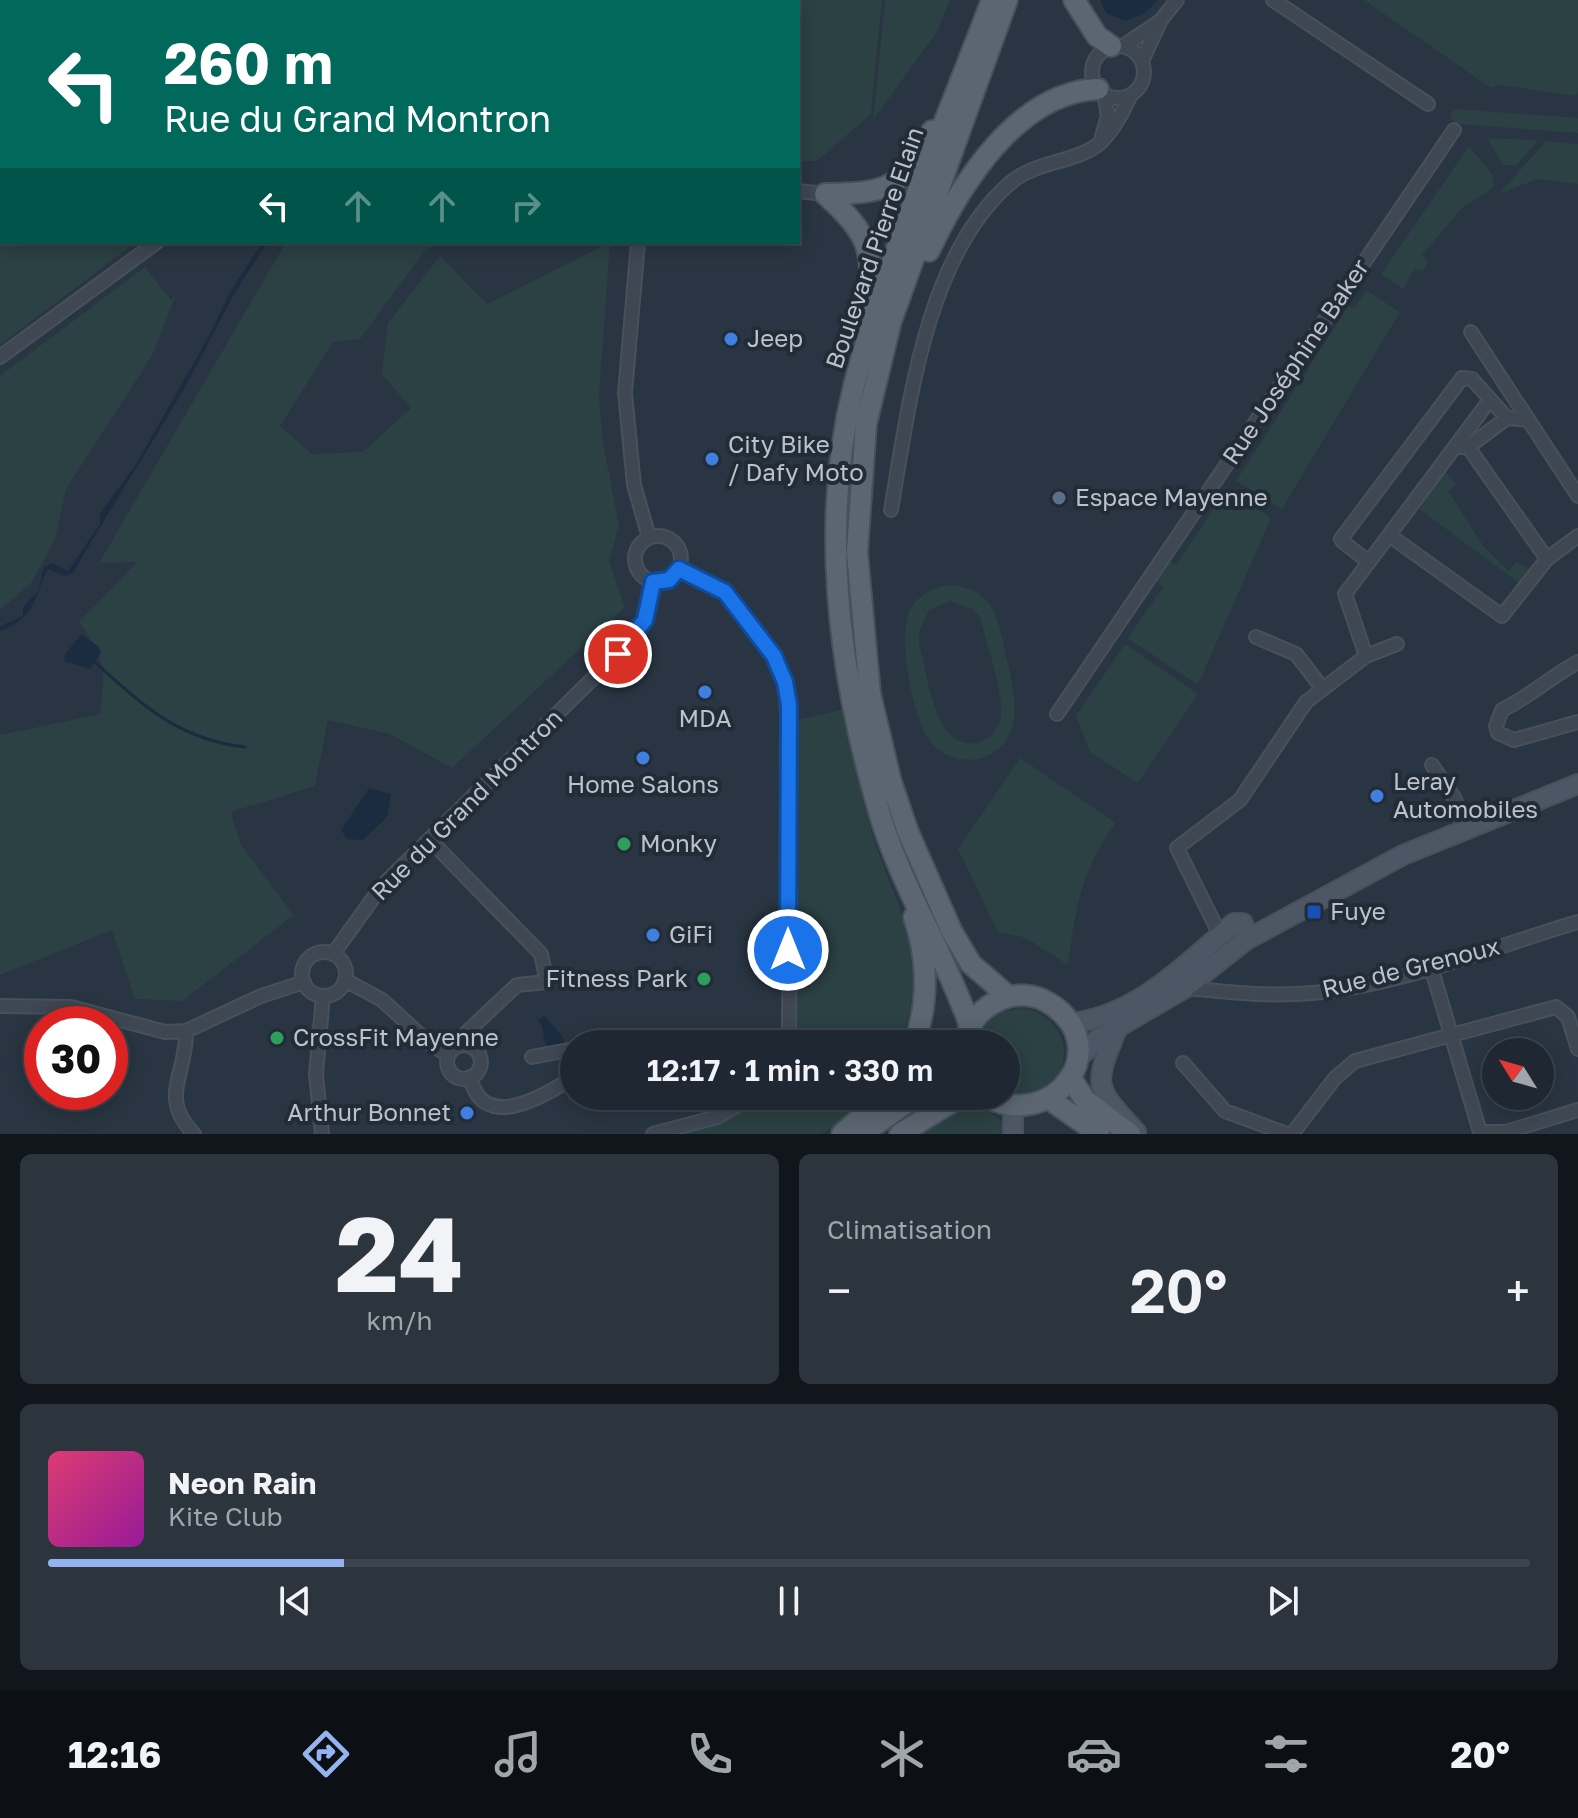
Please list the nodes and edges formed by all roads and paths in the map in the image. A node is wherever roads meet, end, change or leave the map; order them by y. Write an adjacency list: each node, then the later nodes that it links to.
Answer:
1 (992, 0): 9 (main road, Boulevard Pierre Elain)
2 (1007, 0): 26 (main road, Boulevard Pierre Elain)
3 (1074, 0): 7 (main road)
4 (1177, 0): 6 (street)
5 (1273, 0): 12 (street)
6 (1161, 20): 7 (street); 8 (street)
7 (1117, 46): 8 (street); 10 (street)
8 (1142, 61): 11 (street)
9 (962, 81): 16 (main road); 21 (main road, Boulevard Pierre Elain)
10 (1101, 92): 11 (street); 14 (street); 26 (main road)
11 (1131, 95): 14 (street)
12 (1428, 104)
13 (1454, 130): 42 (street, Rue Joséphine Baker)
14 (1101, 143): 29 (street)
15 (800, 191): 16 (street)
16 (825, 194): 21 (main road)
17 (154, 244): 20 (street)
18 (638, 244): 32 (street)
19 (1471, 332): 24 (street)
20 (0, 357)
21 (854, 387): 48 (main road, Boulevard Pierre Elain)
22 (1489, 401): 23 (street); 25 (street); 34 (street)
23 (1507, 418): 24 (street); 25 (street)
24 (1528, 420): 27 (street)
25 (1462, 447): 30 (street); 33 (street)
26 (864, 448): 60 (main road, Boulevard Pierre Elain)
27 (1573, 479): 28 (street)
28 (1578, 496)
29 (891, 510)
30 (1389, 535): 33 (street); 34 (street)
31 (1578, 536): 33 (street)
32 (649, 537): 35 (street); 36 (street)
33 (1547, 559)
34 (1369, 562): 39 (street)
35 (679, 569): 36 (street); 64 (street)
36 (653, 582): 47 (street, Rue du Grand Montron)
37 (1256, 637): 41 (street)
38 (1397, 644): 39 (street)
39 (1366, 656): 41 (street)
40 (1578, 662): 43 (street)
41 (1323, 689): 51 (street)
42 (1057, 714)
43 (1578, 722)
44 (1432, 765): 46 (street)
45 (1578, 784): 46 (main road)
46 (1464, 830): 50 (main road)
47 (430, 840): 52 (street, Rue du Grand Montron); 70 (street)
48 (888, 842): 65 (main road); 66 (main road, Boulevard Pierre Elain)
49 (1578, 922): 54 (street, Rue de Grenoux)
50 (1244, 931): 51 (main road); 53 (main road)
51 (1220, 935): 57 (main road)
52 (333, 954): 55 (street); 56 (street)
53 (1212, 966): 57 (main road); 58 (street)
54 (1431, 967): 58 (street, Rue de Grenoux); 69 (street)
55 (345, 980): 59 (street); 73 (street)
56 (304, 982): 59 (street); 68 (street)
57 (1178, 982): 58 (street, Rue de Grenoux); 62 (main road); 63 (main road)
58 (1221, 992)
59 (323, 996): 90 (street)
60 (1008, 996): 62 (main road); 67 (main road)
61 (0, 1006): 68 (street)
62 (1070, 1023): 75 (main road)
63 (1117, 1029): 75 (main road); 98 (main road)
64 (789, 1030)
65 (917, 1030)
66 (965, 1030)
67 (970, 1030)
68 (186, 1031): 89 (street)
69 (1451, 1034): 71 (street); 88 (street); 99 (street)
70 (461, 1045): 73 (street); 77 (street)
71 (1578, 1049)
72 (560, 1052): 74 (street)
73 (448, 1055): 77 (street)
74 (532, 1057)
75 (1078, 1058): 78 (main road)
76 (1183, 1063): 99 (street)
77 (470, 1077): 79 (street)
78 (1072, 1080): 80 (main road); 97 (main road)
79 (560, 1085)
80 (1052, 1101): 81 (main road); 96 (main road)
81 (1020, 1108)
82 (729, 1110): 91 (street)
83 (869, 1110): 92 (main road)
84 (896, 1110): 93 (main road)
85 (939, 1110): 94 (main road)
86 (1013, 1110): 95 (main road)
87 (1578, 1110): 88 (street)
88 (1479, 1133)
89 (194, 1134)
90 (322, 1134)
91 (653, 1134)
92 (842, 1134)
93 (862, 1134)
94 (900, 1134)
95 (1013, 1134)
96 (1099, 1134)
97 (1130, 1134)
98 (1138, 1134)
99 (1289, 1134)

